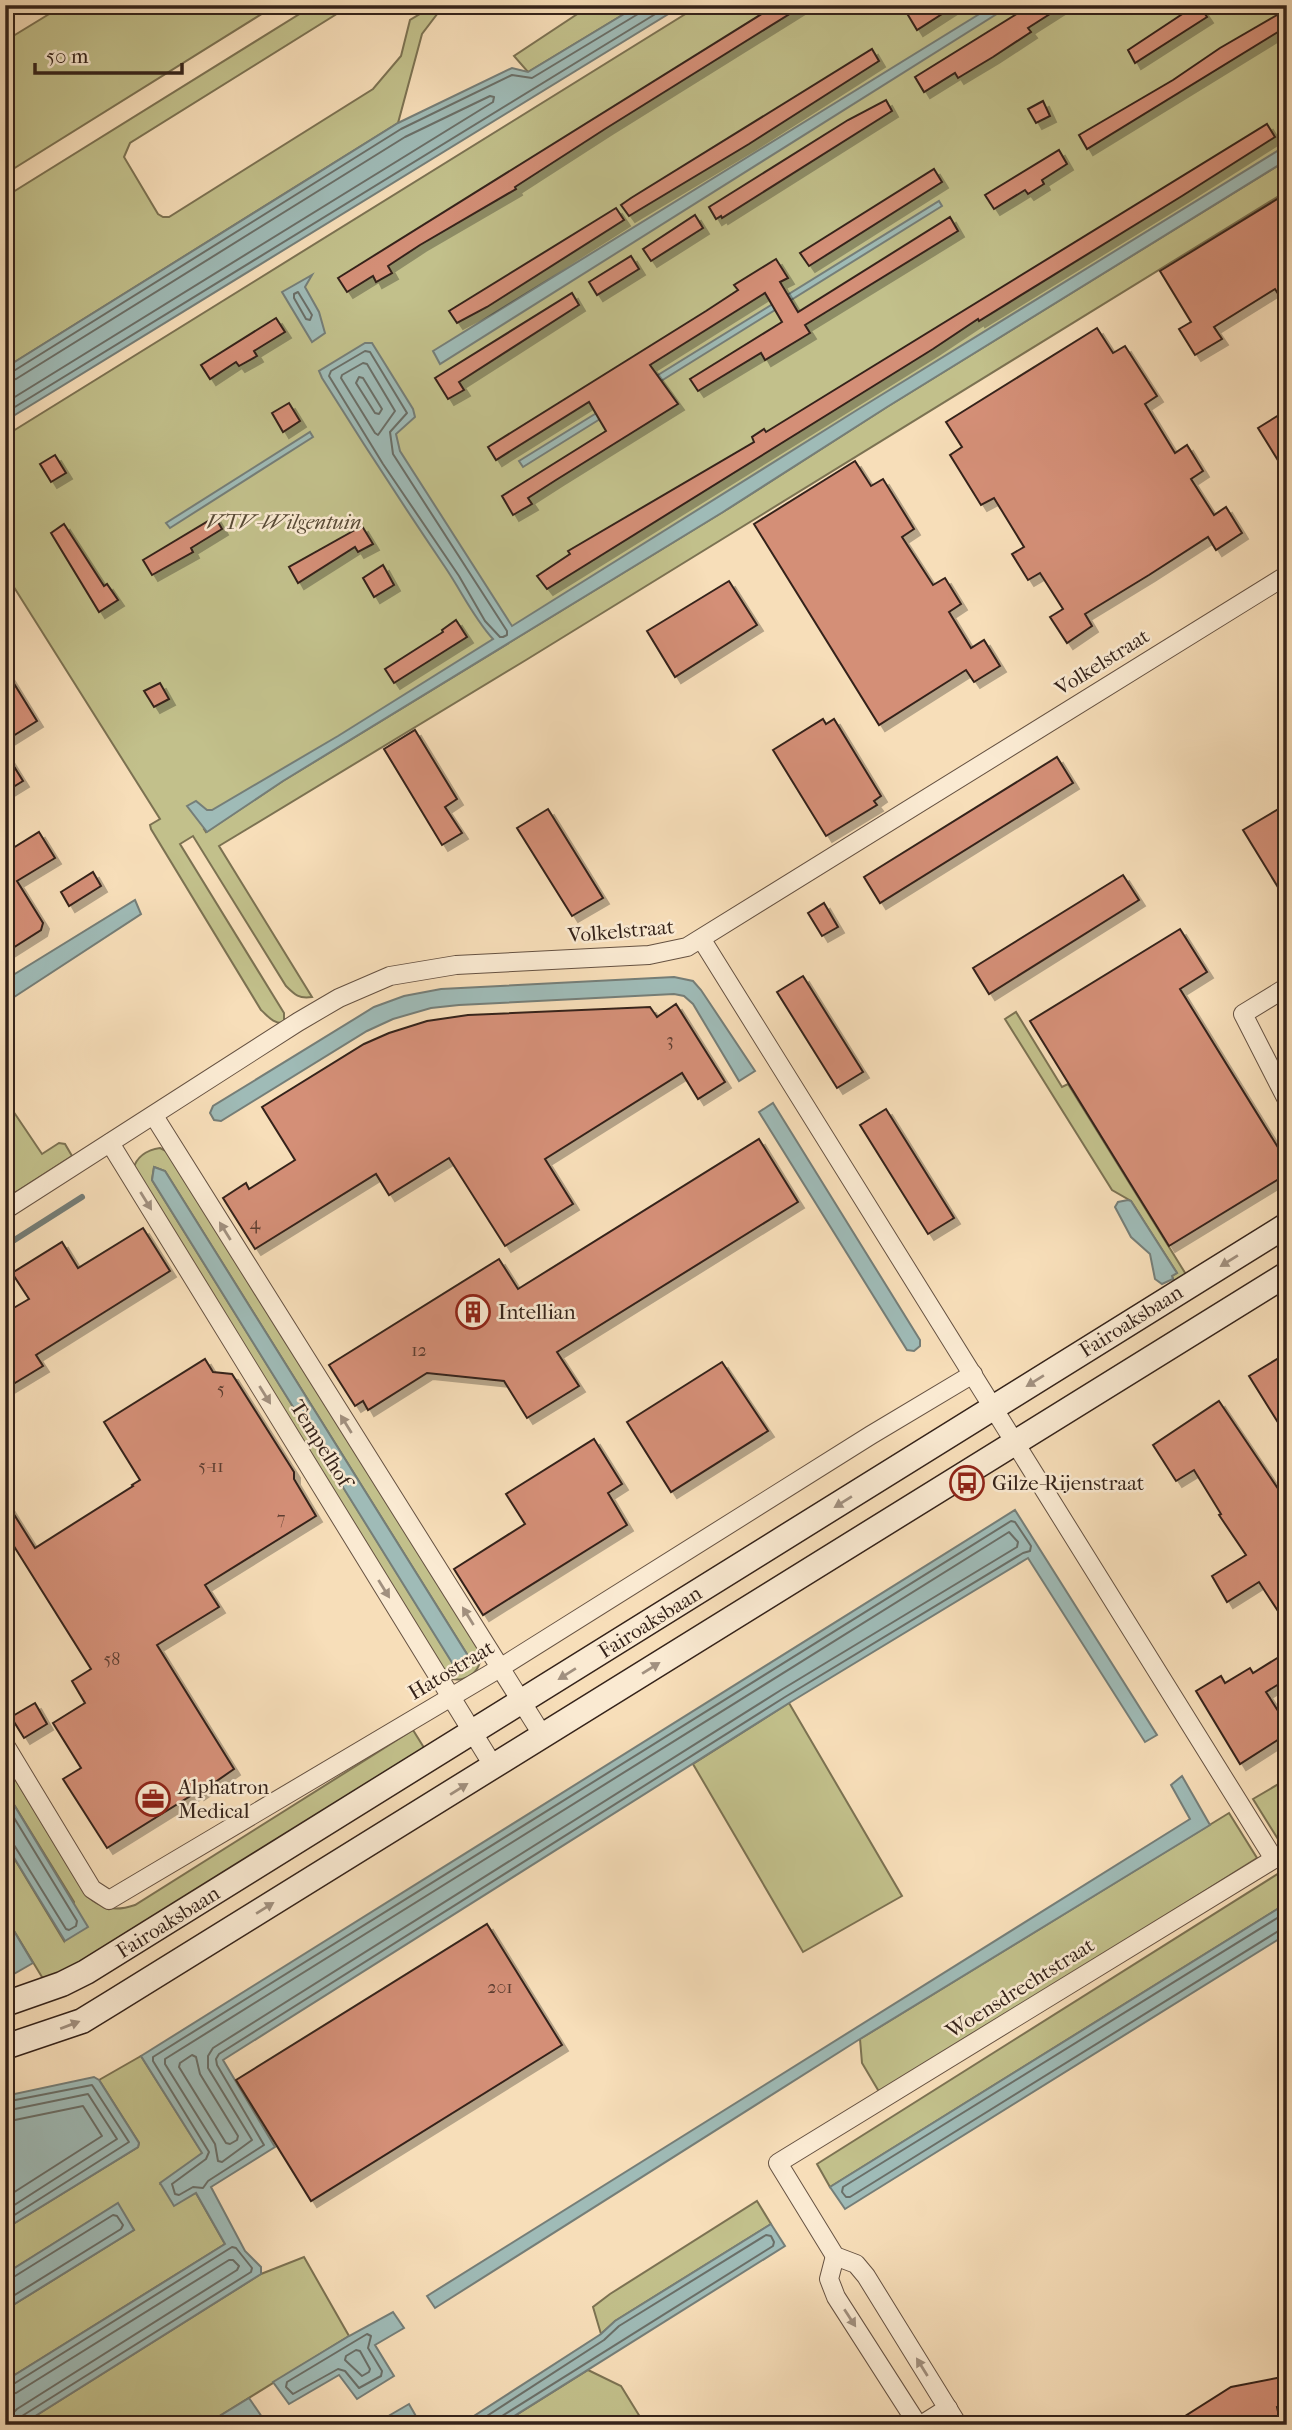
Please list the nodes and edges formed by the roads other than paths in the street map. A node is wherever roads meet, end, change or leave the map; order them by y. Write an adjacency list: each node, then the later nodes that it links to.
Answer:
1 (1287, 575): 2 (street, Volkelstraat)
2 (702, 940): 5 (street, Volkelstraat); 10 (street)
3 (1287, 987): 4 (street)
4 (1287, 1100)
5 (154, 1116): 6 (street, Volkelstraat); 13 (street, Tempelhof, one-way to 5)
6 (110, 1143): 7 (street, Volkelstraat); 14 (street, Tempelhof, one-way to 14)
7 (5, 1210)
8 (1287, 1225): 11 (main road, Fairoaksbaan, one-way to 11)
9 (1287, 1274): 12 (main road, Fairoaksbaan)
10 (973, 1374): 11 (street); 13 (street, Hatostraat)
11 (993, 1407): 12 (street); 15 (main road, Fairoaksbaan, one-way to 15)
12 (1015, 1443): 17 (main road, Fairoaksbaan, one-way to 12); 20 (street)
13 (500, 1668): 14 (street, Hatostraat); 15 (street, Tempelhof)
14 (451, 1697): 16 (street, Tempelhof); 18 (street, Hatostraat)
15 (522, 1702): 16 (main road, Fairoaksbaan); 17 (street, Tempelhof)
16 (473, 1733): 19 (street, Tempelhof); 21 (main road, Fairoaksbaan)
17 (543, 1736): 19 (main road, Fairoaksbaan)
18 (5, 1745)
19 (494, 1767): 22 (main road, Fairoaksbaan, one-way to 19)
20 (1280, 1855): 23 (street, Woensdrechtstraat)
21 (5, 2004)
22 (5, 2047)
23 (835, 2256): 24 (street, one-way to 23); 25 (street, one-way to 25)
24 (948, 2409): 25 (street); 26 (street)
25 (920, 2425)
26 (958, 2425)

